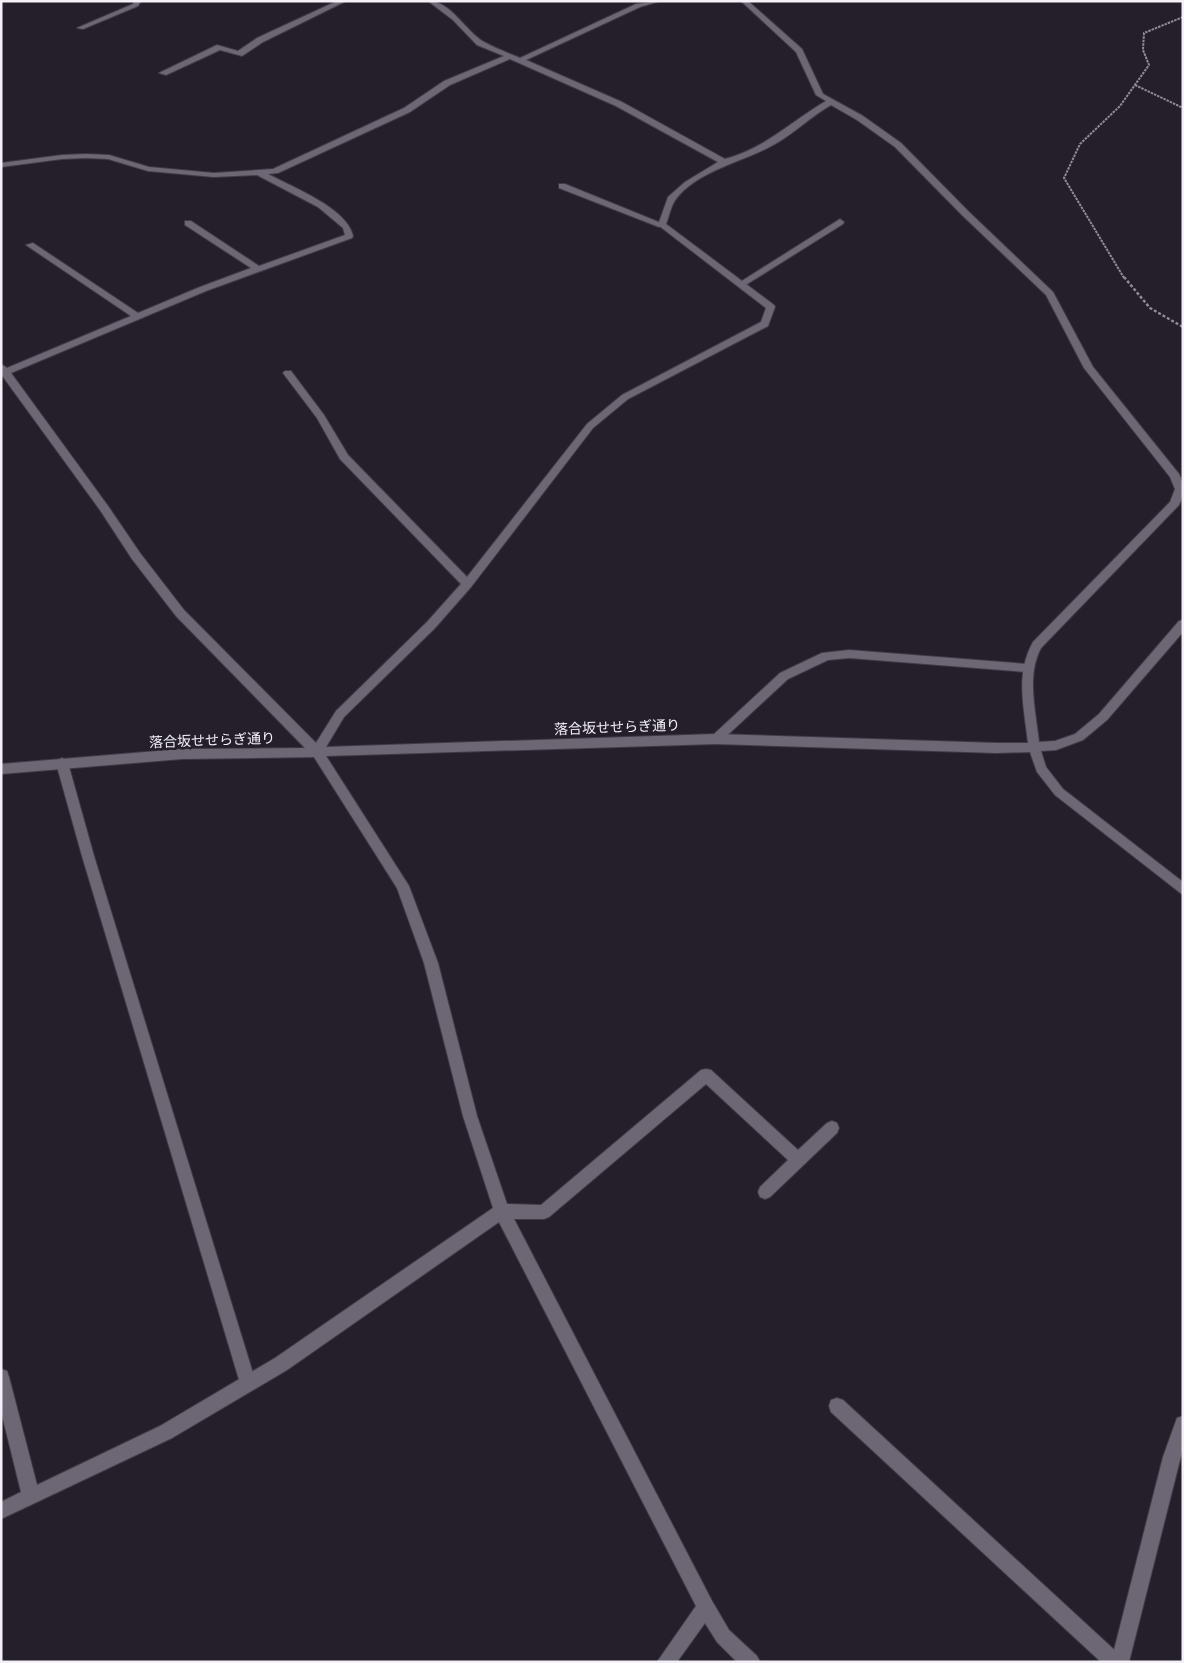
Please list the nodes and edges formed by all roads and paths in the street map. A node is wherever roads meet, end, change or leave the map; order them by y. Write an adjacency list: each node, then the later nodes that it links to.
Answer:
1 (138, 1): 7 (street)
2 (343, 1): 10 (street)
3 (431, 1): 8 (street)
4 (657, 1): 9 (street)
5 (744, 1): 12 (street)
6 (1183, 17): 11 (path)
7 (81, 28)
8 (509, 56): 9 (street); 16 (street)
9 (519, 60): 14 (street)
10 (163, 73)
11 (1135, 85): 13 (path); 25 (path)
12 (830, 102): 14 (street); 30 (street)
13 (1183, 108)
14 (724, 162): 20 (street)
15 (1, 166): 16 (street)
16 (260, 173): 22 (street)
17 (562, 186): 20 (street)
18 (840, 222): 23 (street)
19 (188, 223): 22 (street)
20 (662, 224): 23 (street)
21 (30, 245): 24 (street)
22 (258, 269): 24 (street)
23 (741, 284): 28 (street)
24 (137, 316): 26 (street)
25 (1183, 327)
26 (4, 370): 33 (street)
27 (288, 373): 28 (street)
28 (467, 584): 33 (street)
29 (1183, 624): 32 (street, 落合坂せせらぎ通り)
30 (1027, 668): 31 (street); 32 (street)
31 (716, 738): 32 (street, 落合坂せせらぎ通り); 33 (street, 落合坂せせらぎ通り)
32 (1034, 747): 36 (street)
33 (317, 752): 34 (street, 落合坂せせらぎ通り); 40 (street)
34 (62, 763): 35 (street, 落合坂せせらぎ通り); 42 (street)
35 (1, 769)
36 (1183, 890)
37 (832, 1128): 38 (street)
38 (798, 1160): 39 (street); 40 (street)
39 (765, 1192)
40 (502, 1211): 42 (street); 47 (street)
41 (1, 1377): 45 (street)
42 (248, 1383): 45 (street)
43 (836, 1406): 50 (street)
44 (1183, 1424): 51 (street)
45 (31, 1497): 46 (street)
46 (1, 1511)
47 (706, 1607): 48 (street); 49 (street)
48 (666, 1662)
49 (751, 1662)
50 (1115, 1662)
51 (1120, 1662)

